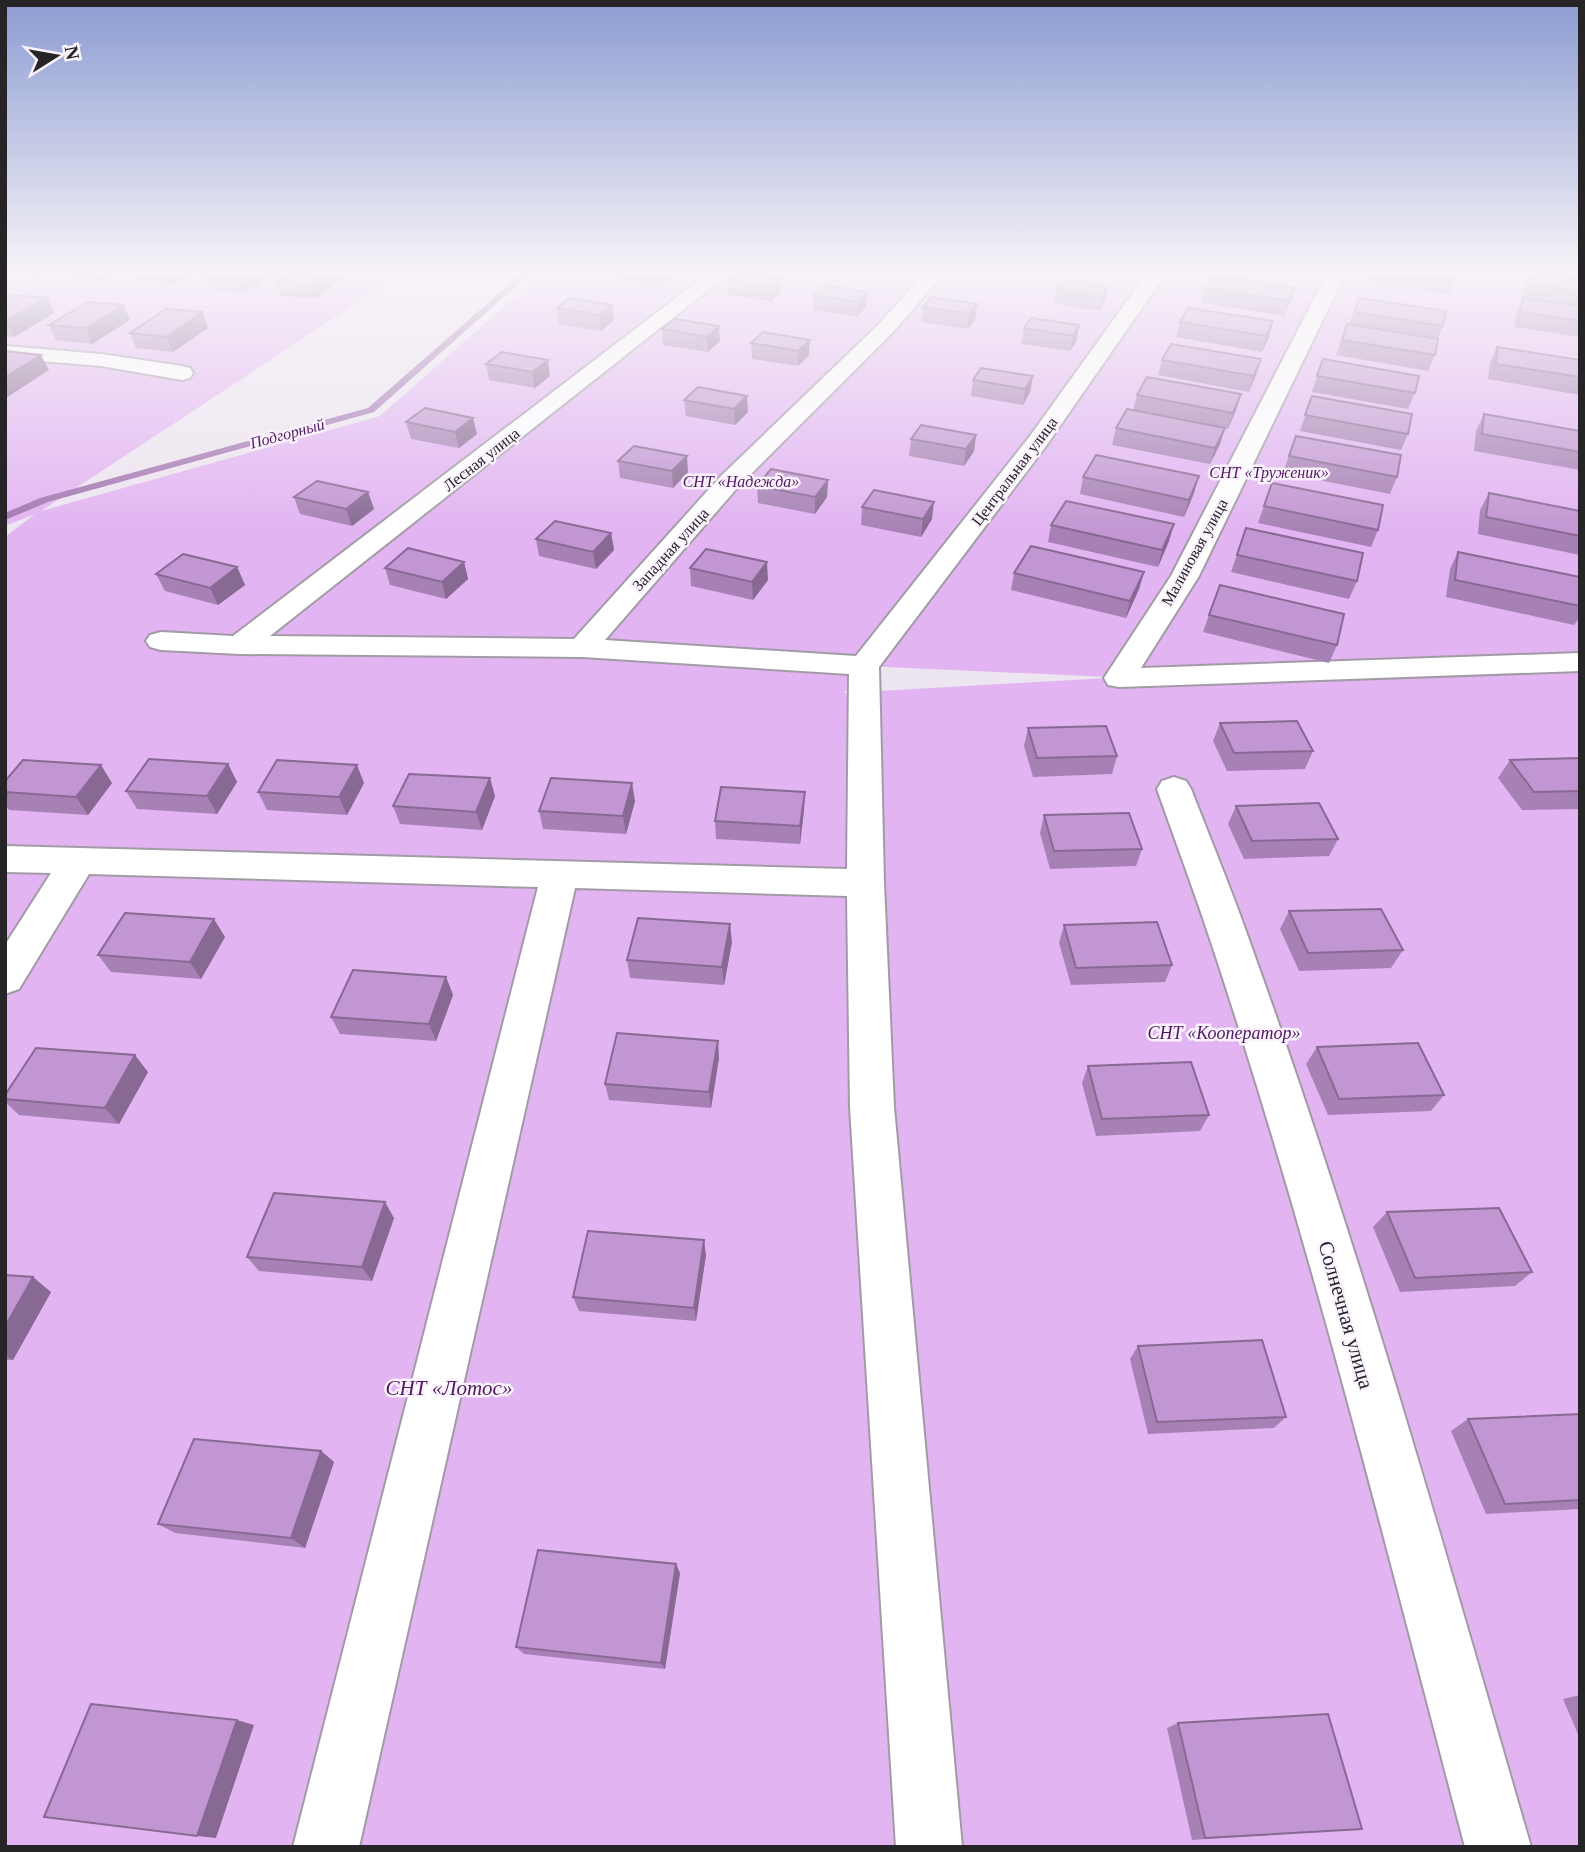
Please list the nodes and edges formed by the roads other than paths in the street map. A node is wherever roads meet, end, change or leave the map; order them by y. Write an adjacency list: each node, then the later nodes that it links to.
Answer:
1 (82, 358): 6 (street)
2 (610, 358): 8 (street, Лесная улица)
3 (855, 358): 9 (street, Западная улица)
4 (1097, 358): 11 (street, Центральная улица)
5 (1294, 358): 10 (street, Малиновая улица)
6 (182, 373)
7 (161, 641): 8 (street)
8 (240, 645): 9 (street)
9 (582, 648): 11 (street)
10 (1580, 662)
11 (864, 666): 16 (street)
12 (1174, 789): 20 (street, Солнечная улица)
13 (5, 859): 14 (street)
14 (79, 860): 15 (street); 17 (street)
15 (560, 874): 16 (street); 18 (street)
16 (865, 883): 19 (street)
17 (5, 978)
18 (326, 1847)
19 (929, 1847)
20 (1498, 1847)

